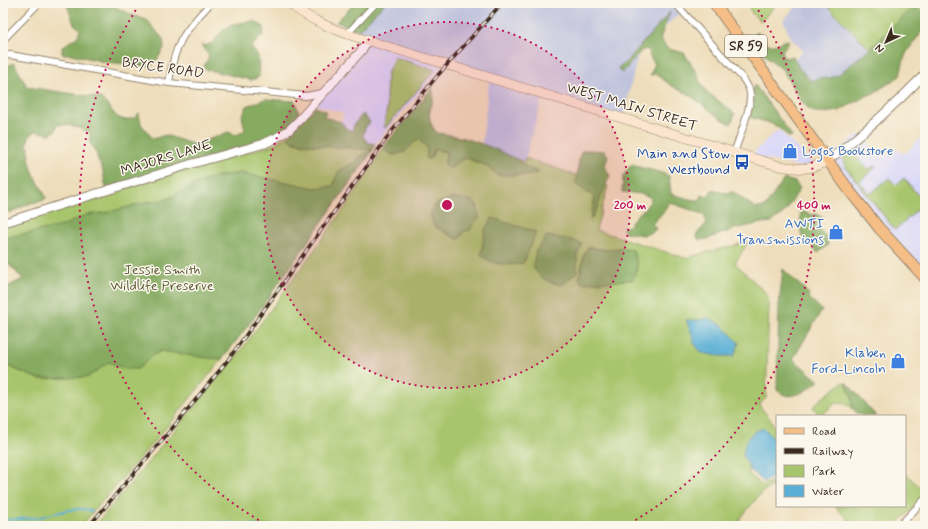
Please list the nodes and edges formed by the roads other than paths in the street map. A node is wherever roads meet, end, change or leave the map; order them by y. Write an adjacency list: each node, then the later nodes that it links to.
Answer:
1 (39, 3): 8 (street)
2 (211, 3): 13 (street)
3 (289, 3): 7 (main road, WEST MAIN STREET)
4 (376, 3): 7 (street)
5 (675, 3): 15 (street)
6 (714, 3): 16 (main road, SR 59)
7 (347, 34): 9 (main road, WEST MAIN STREET)
8 (3, 40)
9 (367, 40): 14 (street, MAJORS LANE); 15 (main road, WEST MAIN STREET)
10 (3, 50): 11 (street)
11 (6, 56): 13 (street, BRYCE ROAD)
12 (925, 74): 16 (street)
13 (169, 83): 14 (street, BRYCE ROAD)
14 (322, 93): 17 (street, MAJORS LANE)
15 (734, 153): 16 (main road, WEST MAIN STREET)
16 (827, 161): 18 (main road, SR 59)
17 (3, 223)
18 (925, 278)
19 (925, 500): 20 (street)
20 (899, 526)

